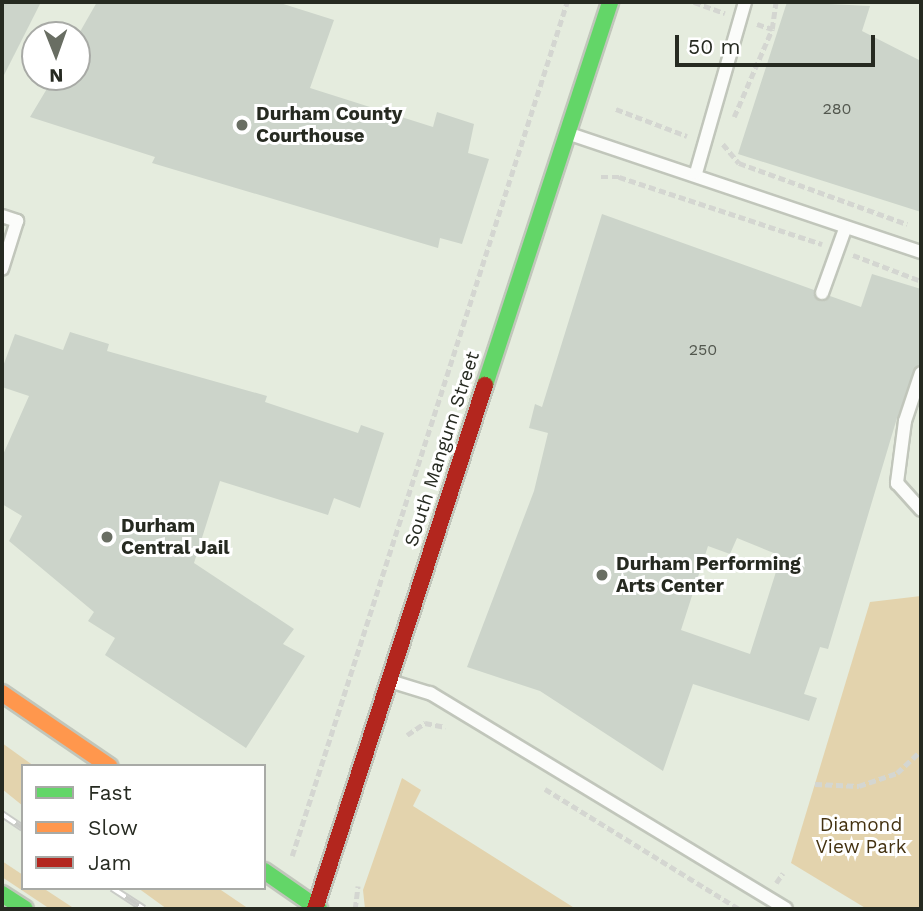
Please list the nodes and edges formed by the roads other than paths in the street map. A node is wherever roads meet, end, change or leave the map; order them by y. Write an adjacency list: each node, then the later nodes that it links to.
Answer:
1 (610, 2): 3 (main road, South Mangum Street)
2 (745, 2): 4 (lane)
3 (567, 133): 4 (lane); 12 (main road, South Mangum Street)
4 (696, 173): 6 (lane)
5 (2, 216): 8 (lane)
6 (845, 229): 7 (lane); 9 (lane)
7 (921, 252)
8 (2, 269)
9 (822, 293)
10 (921, 373): 11 (lane)
11 (921, 510)
12 (388, 681): 17 (main road, South Mangum Street); 19 (lane)
13 (2, 693): 14 (main road)
14 (105, 764)
15 (266, 872): 17 (main road)
16 (2, 894): 18 (main road)
17 (317, 908)
18 (25, 909)
19 (786, 909)

